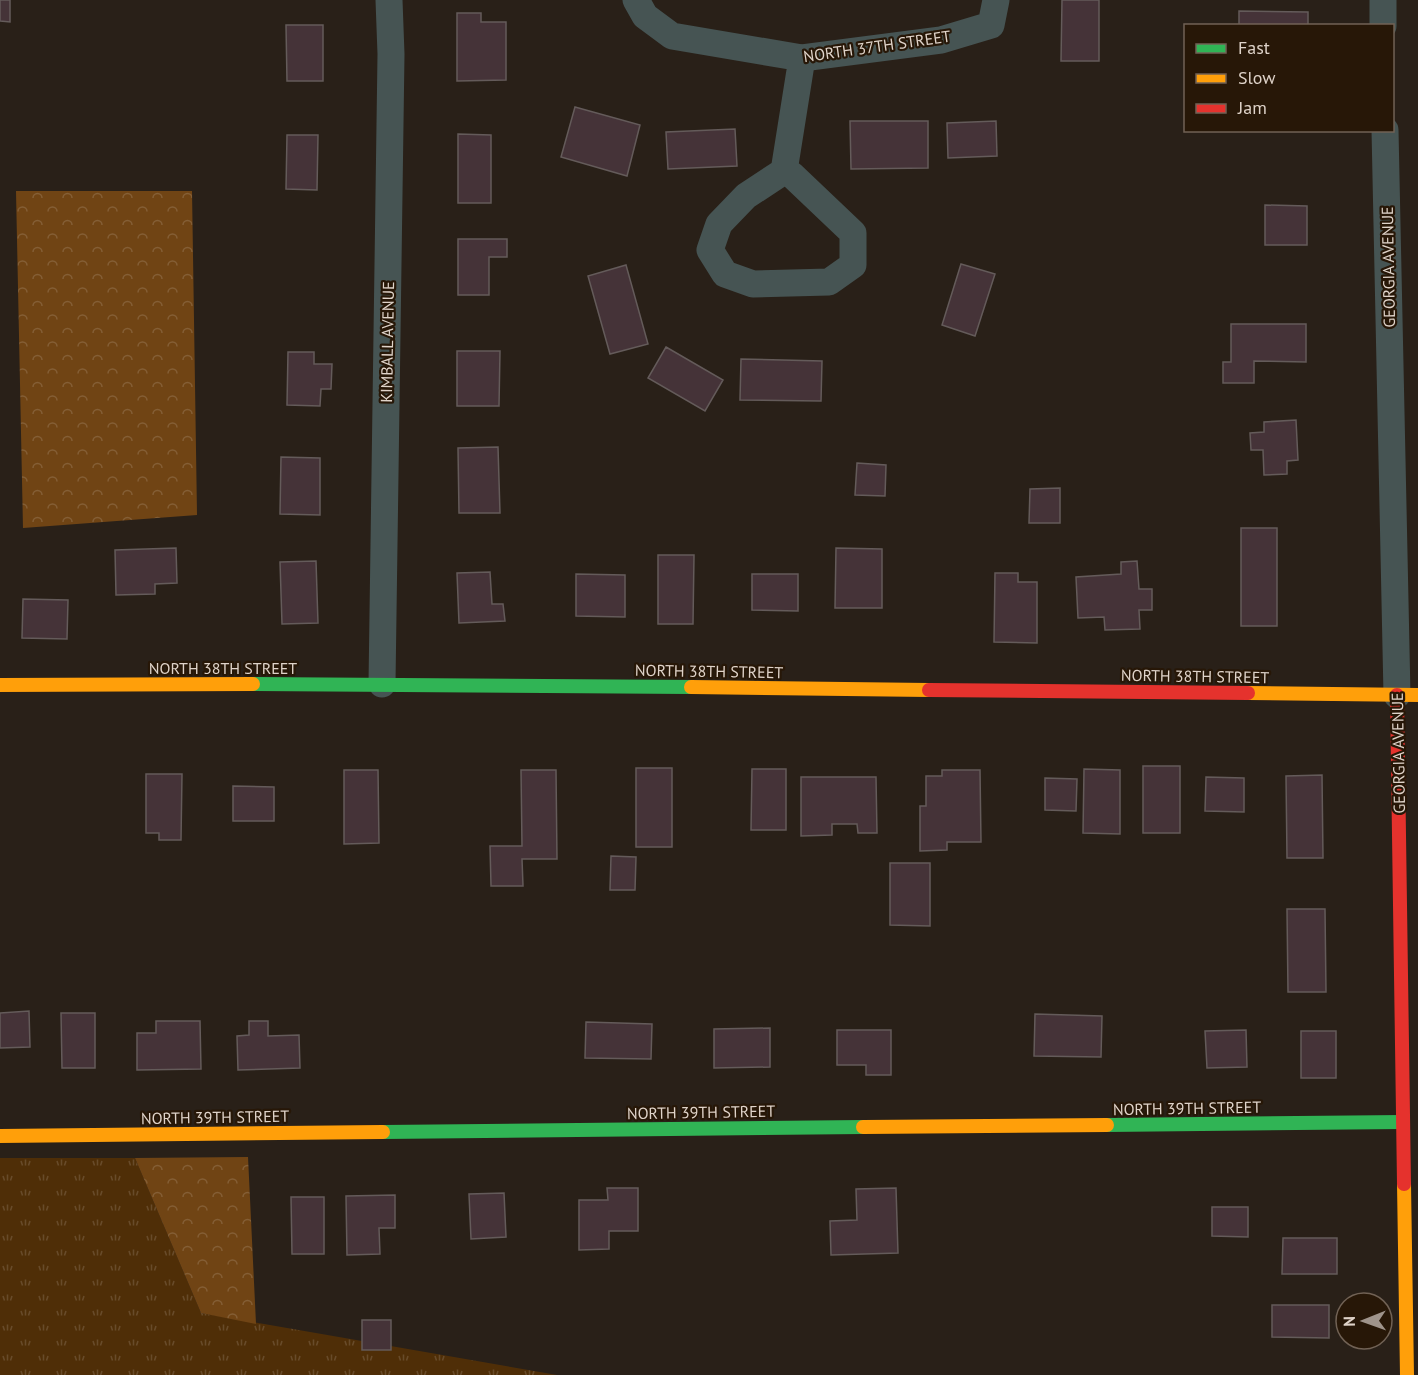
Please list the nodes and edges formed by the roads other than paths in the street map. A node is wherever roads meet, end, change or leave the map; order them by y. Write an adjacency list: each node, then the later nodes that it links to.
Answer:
1 (389, 0): 9 (street, KIMBALL AVENUE)
2 (636, 0): 6 (street, NORTH 37TH STREET)
3 (1383, 0): 5 (street)
4 (994, 13): 6 (street, NORTH 37TH STREET)
5 (1383, 24)
6 (802, 58): 8 (street)
7 (1385, 132): 11 (street, GEORGIA AVENUE)
8 (784, 171): 8 (street)
9 (382, 684): 10 (street, NORTH 38TH STREET); 11 (street, NORTH 38TH STREET)
10 (0, 685)
11 (1407, 695): 12 (street, GEORGIA AVENUE)
12 (1403, 1122): 13 (street, NORTH 39TH STREET); 14 (street, GEORGIA AVENUE)
13 (0, 1136)
14 (1407, 1375)

